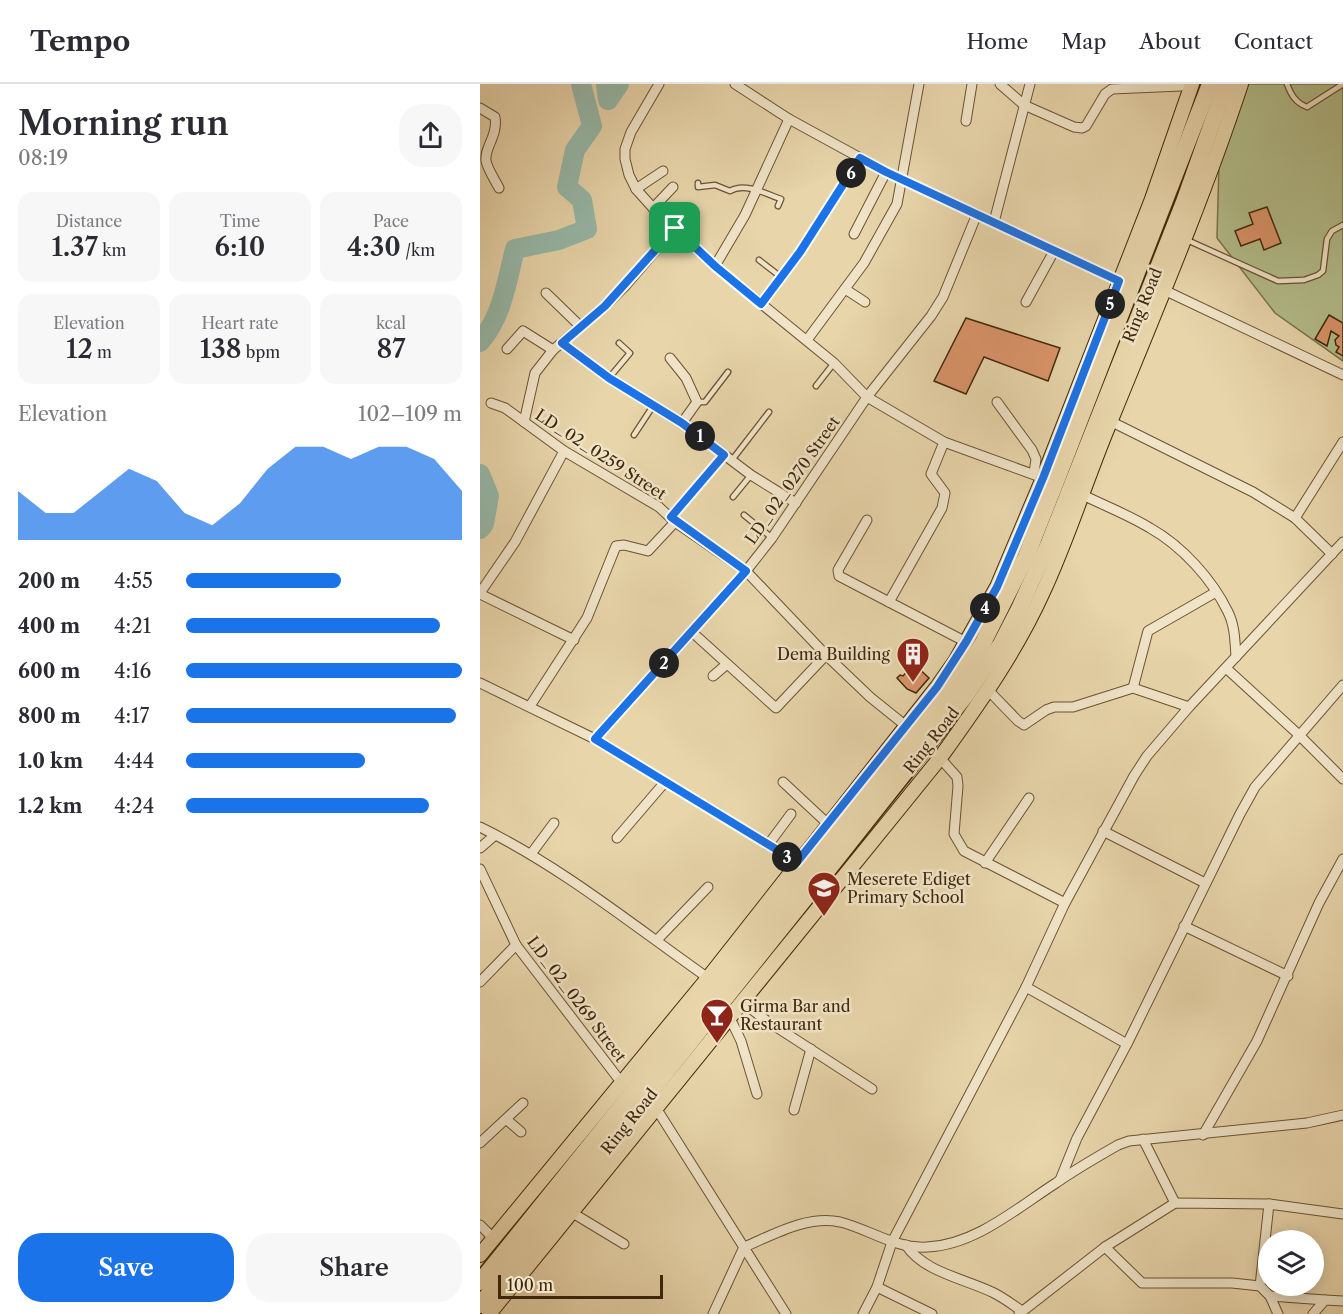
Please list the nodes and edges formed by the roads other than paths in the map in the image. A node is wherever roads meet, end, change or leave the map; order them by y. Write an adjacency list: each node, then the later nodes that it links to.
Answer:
1 (659, 84): 25 (street)
2 (735, 84): 16 (street)
3 (919, 84): 21 (street)
4 (972, 84): 17 (street)
5 (1000, 84): 14 (street)
6 (1030, 84): 14 (street)
7 (1210, 84): 164 (highway, Ring Road)
8 (1226, 84): 170 (highway, Ring Road)
9 (1241, 84): 34 (main road)
10 (1287, 84): 11 (lane)
11 (1343, 84)
12 (1187, 85): 13 (street); 39 (main road)
13 (1146, 86): 14 (street)
14 (1023, 105): 30 (street)
15 (480, 108): 24 (street)
16 (789, 118): 18 (street); 26 (street)
17 (966, 121)
18 (860, 158): 20 (street); 38 (street)
19 (663, 171): 25 (street)
20 (886, 172): 21 (street); 33 (street)
21 (903, 180): 29 (street); 40 (street)
22 (698, 183): 26 (lane)
23 (673, 187): 28 (street)
24 (499, 188)
25 (636, 189): 28 (street)
26 (757, 190): 27 (lane); 37 (street)
27 (778, 206)
28 (653, 208): 32 (street)
29 (977, 214): 30 (street); 58 (street, LD_02_0270 Street)
30 (993, 222): 35 (street)
31 (1343, 225): 34 (lane)
32 (675, 228): 37 (street); 46 (street)
33 (854, 234)
34 (1184, 239): 41 (main road)
35 (1054, 251): 39 (street); 44 (street)
36 (759, 260): 38 (lane)
37 (715, 266): 45 (street)
38 (781, 277): 45 (street)
39 (1119, 281): 73 (main road)
40 (845, 289): 43 (street); 47 (street)
41 (1164, 290): 55 (street); 64 (main road)
42 (546, 294): 46 (street)
43 (865, 302)
44 (1026, 302)
45 (761, 304): 47 (street)
46 (580, 326): 48 (street)
47 (807, 340): 53 (street)
48 (562, 343): 51 (street); 56 (street)
49 (619, 343): 56 (lane)
50 (507, 349): 51 (street)
51 (553, 350): 65 (street)
52 (670, 358): 59 (street)
53 (834, 363): 57 (lane); 58 (street)
54 (728, 372): 59 (lane)
55 (1343, 375)
56 (609, 378): 62 (street)
57 (816, 386)
58 (867, 398): 68 (street); 76 (street, LD_02_0270 Street)
59 (697, 402): 66 (street)
60 (997, 402): 73 (street)
61 (491, 403): 65 (street, LD_02_0259 Street)
62 (653, 406): 66 (street); 67 (lane)
63 (769, 412): 71 (lane)
64 (1110, 421): 74 (main road); 78 (street)
65 (524, 422): 70 (street, LD_02_0259 Street)
66 (682, 423): 71 (street)
67 (634, 435)
68 (944, 442): 73 (street); 87 (street)
69 (1343, 442): 78 (street)
70 (564, 451): 79 (street, LD_02_0259 Street); 85 (street)
71 (728, 457): 72 (street); 79 (street)
72 (751, 475): 75 (lane); 76 (street)
73 (1039, 476): 90 (main road)
74 (1083, 495): 86 (street); 99 (main road)
75 (733, 497)
76 (796, 503): 81 (street, LD_02_0270 Street)
77 (744, 515): 81 (lane)
78 (1295, 518): 83 (street)
79 (673, 519): 84 (street, LD_02_0259 Street); 89 (street)
80 (867, 520): 87 (street)
81 (772, 538): 84 (street, LD_02_0270 Street)
82 (1343, 542): 83 (street)
83 (1332, 554): 92 (street)
84 (746, 571): 88 (street, LD_02_0270 Street); 91 (street, LD_02_0259 Street)
85 (481, 590): 89 (street)
86 (1216, 592): 92 (street); 98 (street)
87 (889, 602): 90 (street)
88 (692, 632): 93 (street); 104 (street, LD_02_0270 Street)
89 (574, 640): 100 (street)
90 (966, 642): 102 (main road)
91 (826, 655): 93 (street); 102 (street, LD_02_0259 Street)
92 (1236, 657): 94 (street)
93 (727, 664): 95 (street)
94 (1226, 668): 101 (street); 103 (street)
95 (714, 676)
96 (480, 683): 100 (street)
97 (1343, 685): 103 (street)
98 (1133, 688): 99 (street); 101 (street)
99 (989, 691): 105 (main road)
100 (530, 706): 104 (street)
101 (1189, 707): 114 (street)
102 (906, 726): 112 (main road)
103 (1299, 735): 106 (street); 124 (street)
104 (595, 739): 108 (street)
105 (940, 758): 122 (street); 134 (main road)
106 (1343, 779)
107 (783, 782): 112 (street)
108 (665, 783): 116 (street); 117 (street)
109 (1029, 798): 122 (street)
110 (791, 814): 117 (street)
111 (554, 823): 119 (street)
112 (828, 824): 121 (main road)
113 (480, 827): 115 (street)
114 (1103, 831): 124 (street); 126 (street)
115 (495, 835): 118 (street); 119 (street)
116 (617, 838)
117 (768, 845): 121 (street)
118 (480, 848)
119 (531, 855): 128 (street)
120 (1343, 859): 130 (street)
121 (797, 862): 131 (main road)
122 (985, 863): 126 (street)
123 (480, 869): 129 (street, LD_02_0269 Street)
124 (1205, 884): 127 (street)
125 (708, 887): 128 (street)
126 (1065, 903): 133 (street)
127 (1184, 926): 130 (street); 136 (street)
128 (657, 940): 131 (street)
129 (516, 945): 132 (street); 138 (street, LD_02_0269 Street)
130 (1288, 976): 147 (street)
131 (708, 978): 138 (main road)
132 (480, 982)
133 (1026, 987): 136 (street); 158 (street)
134 (742, 1002): 135 (main road); 137 (street)
135 (730, 1018): 140 (street); 142 (main road)
136 (1127, 1044): 150 (street)
137 (811, 1049): 139 (street); 143 (street)
138 (621, 1082): 157 (main road)
139 (872, 1089)
140 (758, 1094)
141 (523, 1103): 145 (street)
142 (656, 1108): 153 (main road); 161 (street)
143 (794, 1110)
144 (1343, 1114): 147 (street)
145 (507, 1120): 146 (street); 149 (street)
146 (521, 1132)
147 (1203, 1135): 148 (street)
148 (1143, 1139): 150 (street); 151 (street)
149 (480, 1143)
150 (1060, 1180): 160 (street)
151 (1175, 1203): 152 (street); 162 (street)
152 (1269, 1204): 154 (street); 156 (street)
153 (571, 1212): 159 (street); 172 (main road)
154 (1343, 1214)
155 (480, 1225): 157 (street)
156 (1266, 1230)
157 (493, 1238): 163 (main road)
158 (892, 1242): 160 (street); 161 (street); 165 (street)
159 (624, 1244)
160 (906, 1245): 171 (street)
161 (744, 1246): 173 (street); 174 (street)
162 (1105, 1247): 166 (street); 171 (street)
163 (480, 1255)
164 (480, 1282)
165 (878, 1287): 175 (street); 176 (street)
166 (1258, 1287)
167 (1270, 1296): 168 (street); 177 (street)
168 (1325, 1300): 169 (street); 178 (street)
169 (1343, 1301)
170 (480, 1305)
171 (1021, 1312)
172 (489, 1314)
173 (713, 1314)
174 (786, 1314)
175 (863, 1314)
176 (932, 1314)
177 (1278, 1314)
178 (1313, 1314)

